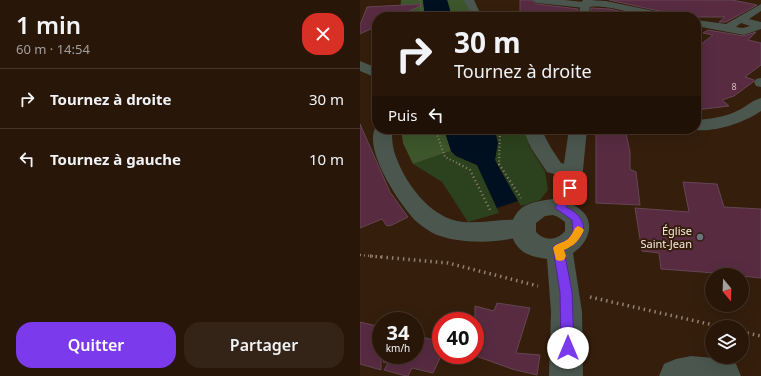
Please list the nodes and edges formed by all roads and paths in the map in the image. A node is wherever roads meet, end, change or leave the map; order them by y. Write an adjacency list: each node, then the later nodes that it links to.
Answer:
1 (420, 0): 6 (path)
2 (469, 0): 7 (street)
3 (537, 0): 4 (street)
4 (587, 3): 8 (street)
5 (761, 7): 9 (street)
6 (421, 12)
7 (475, 12)
8 (644, 12)
9 (740, 20): 11 (street); 11 (street)
10 (701, 24): 11 (street)
11 (719, 27)
12 (360, 65): 13 (street)
13 (372, 71)
14 (761, 103): 15 (street)
15 (701, 124)
16 (383, 134): 25 (street)
17 (438, 134): 24 (path)
18 (500, 134): 22 (path)
19 (534, 134): 21 (street)
20 (577, 134): 21 (street)
21 (573, 173): 23 (street)
22 (524, 201)
23 (560, 208): 25 (street); 26 (street)
24 (490, 210)
25 (522, 228): 26 (street)
26 (559, 248): 28 (street)
27 (360, 255): 28 (path)
28 (577, 295): 29 (path); 32 (street)
29 (705, 323)
30 (749, 333): 31 (path)
31 (761, 336)
32 (566, 376)
33 (676, 376): 34 (street)
34 (724, 376)

